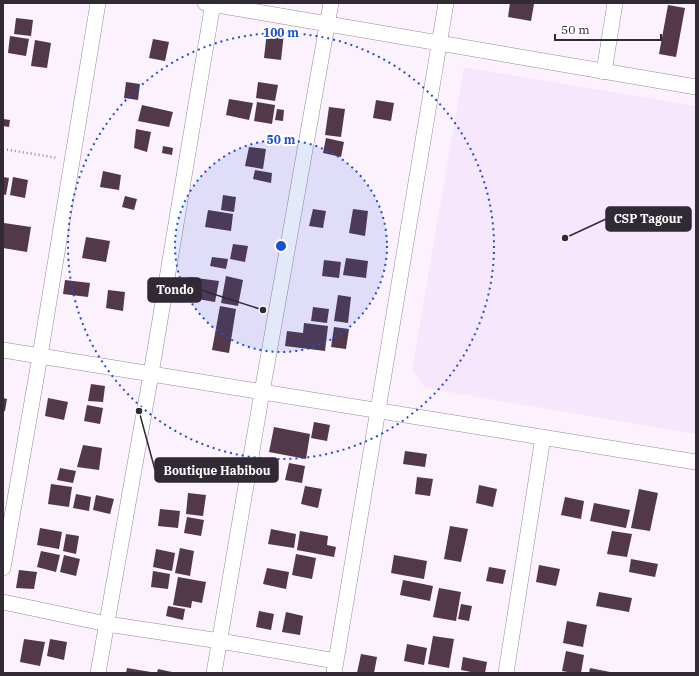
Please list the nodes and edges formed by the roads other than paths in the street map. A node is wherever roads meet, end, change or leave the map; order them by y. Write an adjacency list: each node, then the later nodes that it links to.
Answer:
1 (98, 3): 11 (street)
2 (210, 3): 6 (street); 12 (street)
3 (331, 3): 6 (street)
4 (446, 3): 7 (street)
5 (615, 3): 8 (street)
6 (327, 24): 7 (street); 13 (street)
7 (439, 44): 8 (street); 14 (street)
8 (604, 72): 9 (street)
9 (696, 87)
10 (3, 350): 11 (street)
11 (40, 356): 12 (street); 17 (street)
12 (151, 374): 13 (street); 19 (street)
13 (262, 392): 14 (street); 20 (street)
14 (378, 411): 15 (street); 21 (street)
15 (543, 437): 16 (street); 24 (street)
16 (696, 462)
17 (3, 568)
18 (3, 602): 19 (street)
19 (107, 624): 20 (street); 22 (street)
20 (220, 641): 21 (street); 23 (street)
21 (335, 667)
22 (98, 673)
23 (214, 673)
24 (506, 673)

